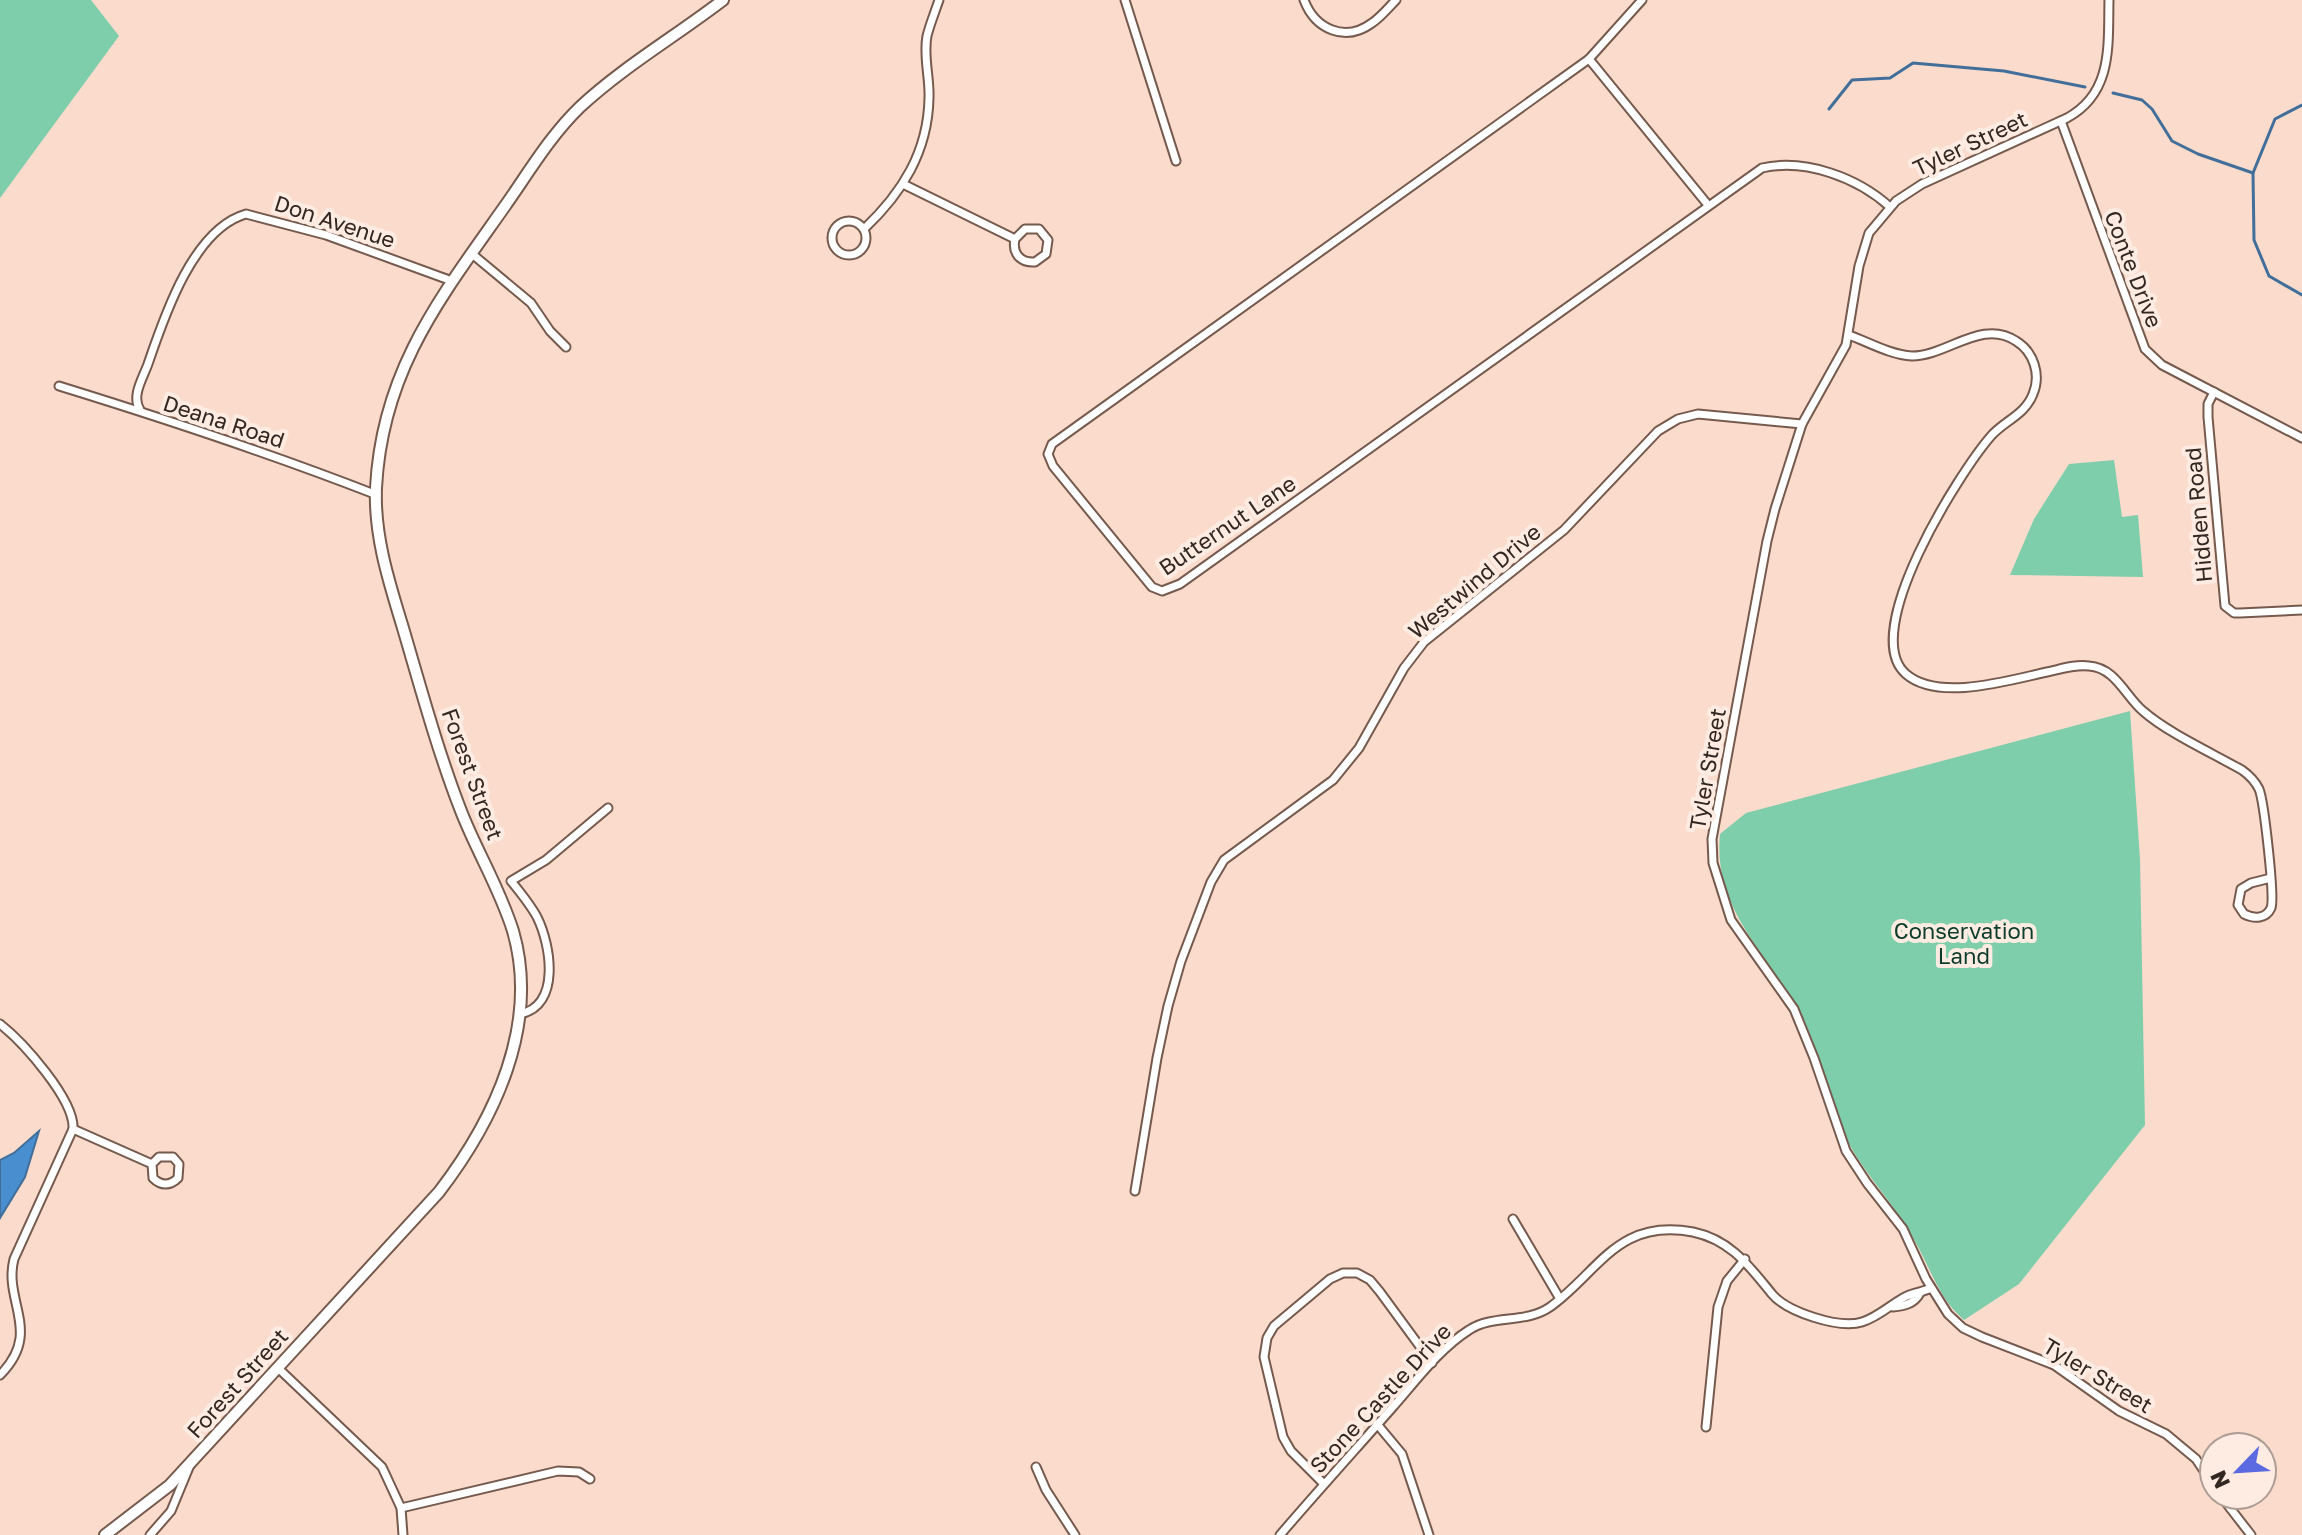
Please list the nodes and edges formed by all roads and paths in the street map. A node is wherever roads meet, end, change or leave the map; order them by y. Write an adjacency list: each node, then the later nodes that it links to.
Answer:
1 (723, 0): 16 (street, Forest Street)
2 (939, 0): 11 (street)
3 (1125, 0): 10 (street)
4 (1304, 0): 5 (street)
5 (1396, 0)
6 (1642, 0): 8 (street, Butternut Lane)
7 (2109, 0): 9 (street, Tyler Street)
8 (1589, 59): 12 (street); 12 (street, Butternut Lane)
9 (2061, 121): 13 (street, Tyler Street); 21 (street, Conte Drive)
10 (1176, 161)
11 (903, 184): 14 (street); 15 (street)
12 (1708, 205): 13 (street, Butternut Lane)
13 (1890, 207): 18 (street, Tyler Street)
14 (864, 229): 14 (street)
15 (1015, 239): 15 (street)
16 (471, 253): 17 (street, Forest Street); 19 (street)
17 (452, 281): 22 (street, Don Avenue); 25 (street, Forest Street)
18 (1849, 335): 23 (street, Tyler Street); 28 (street)
19 (566, 347)
20 (59, 386): 22 (street, Deana Road)
21 (2214, 392): 24 (street, Conte Drive); 26 (street, Hidden Road)
22 (140, 410): 25 (street, Deana Road)
23 (1802, 424): 35 (street, Westwind Drive); 38 (street, Tyler Street)
24 (2302, 438)
25 (377, 495): 30 (street, Forest Street)
26 (2302, 610)
27 (608, 808): 29 (street)
28 (2271, 878): 28 (street)
29 (511, 881): 30 (street); 31 (street)
30 (497, 889): 31 (street, Forest Street)
31 (520, 1014): 41 (street, Forest Street)
32 (0, 1024): 33 (street)
33 (73, 1129): 34 (street); 42 (street)
34 (152, 1164): 34 (street)
35 (1135, 1191)
36 (1513, 1219): 39 (street)
37 (1745, 1259): 38 (street, Stone Castle Drive); 39 (street, Stone Castle Drive); 44 (street)
38 (1931, 1288): 45 (street, Tyler Street)
39 (1560, 1299): 40 (street, Stone Castle Drive)
40 (1432, 1363): 43 (street, Stone Castle Drive); 49 (street)
41 (278, 1368): 46 (street, Forest Street); 50 (street)
42 (0, 1375)
43 (1377, 1424): 49 (street, Stone Castle Drive); 57 (street)
44 (1706, 1427)
45 (2198, 1462)
46 (191, 1463): 52 (street, Forest Street); 53 (street)
47 (1036, 1467): 55 (street)
48 (590, 1479): 50 (street)
49 (1324, 1484): 56 (street, Stone Castle Drive)
50 (401, 1508): 54 (street)
51 (2232, 1511): 58 (street)
52 (105, 1535)
53 (150, 1535)
54 (403, 1535)
55 (1075, 1535)
56 (1280, 1535)
57 (1429, 1535)
58 (2251, 1535)

